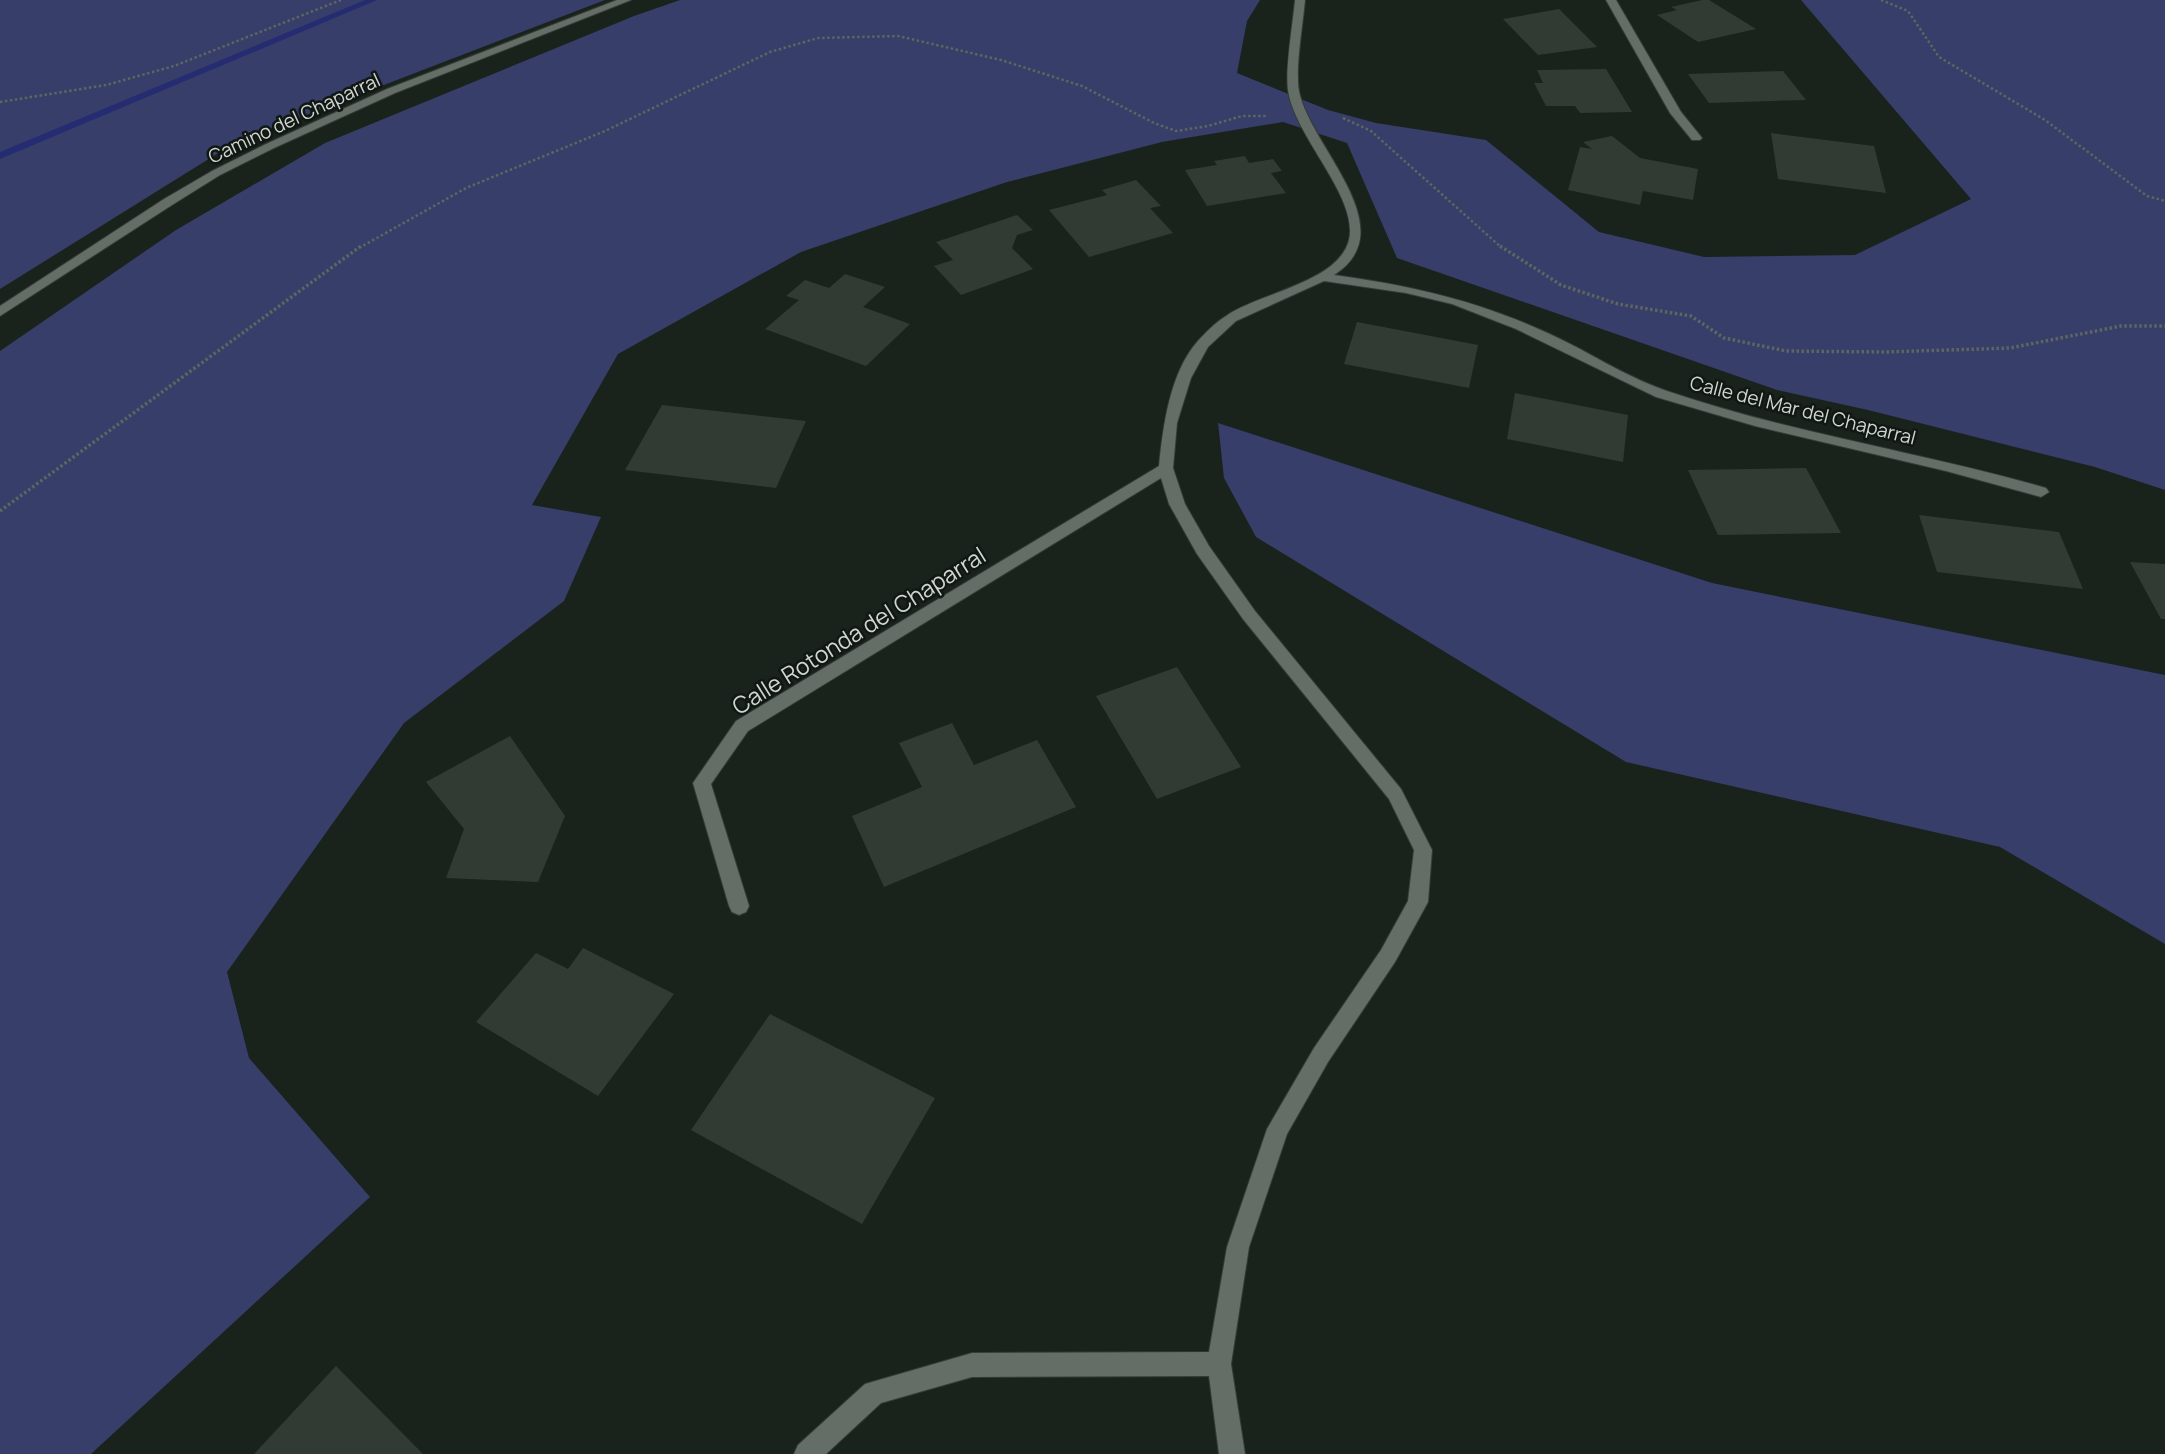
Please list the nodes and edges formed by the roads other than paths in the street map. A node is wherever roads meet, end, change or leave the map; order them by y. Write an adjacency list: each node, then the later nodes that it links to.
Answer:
1 (625, 0): 6 (street, Camino del Chaparral)
2 (1300, 0): 5 (street)
3 (1611, 0): 4 (street)
4 (1696, 138)
5 (1322, 277): 7 (street); 8 (street, Calle del Mar del Chaparral)
6 (0, 312)
7 (1166, 468): 9 (street, Calle Rotonda del Chaparral); 10 (street)
8 (2041, 492)
9 (739, 906)
10 (1219, 1364): 11 (street); 12 (street)
11 (807, 1454)
12 (1232, 1454)

